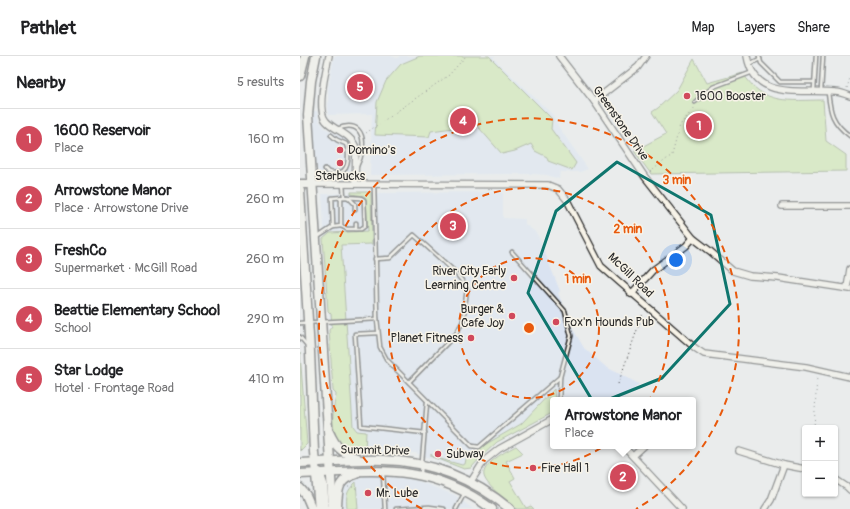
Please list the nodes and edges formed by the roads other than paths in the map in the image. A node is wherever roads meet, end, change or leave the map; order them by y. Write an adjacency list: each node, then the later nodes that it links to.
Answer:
1 (305, 56): 12 (main road)
2 (316, 56): 28 (main road)
3 (329, 56): 20 (street)
4 (559, 56): 18 (street, Greenstone Drive)
5 (646, 56): 18 (street)
6 (747, 56): 10 (street)
7 (816, 56): 13 (lane)
8 (823, 56): 15 (lane)
9 (759, 58): 10 (lane); 13 (lane)
10 (749, 65): 11 (street)
11 (753, 72): 14 (street); 19 (lane)
12 (300, 76)
13 (814, 82): 14 (lane)
14 (814, 91): 15 (street)
15 (821, 91): 16 (street)
16 (828, 91): 17 (street); 22 (lane)
17 (848, 95)
18 (594, 101): 40 (street, Greenstone Drive)
19 (695, 102)
20 (337, 129): 23 (street); 23 (lane)
21 (331, 134): 24 (lane)
22 (850, 136)
23 (356, 168): 26 (street)
24 (325, 169)
25 (343, 183): 26 (street, McGill Road); 28 (street, McGill Road); 31 (lane)
26 (355, 183): 29 (street, McGill Road)
27 (300, 184): 28 (main road, McGill Road)
28 (312, 184): 41 (main road)
29 (374, 184): 43 (lane); 46 (street, McGill Road)
30 (300, 191): 49 (main road)
31 (342, 197): 32 (lane); 37 (lane); 38 (lane)
32 (348, 197): 35 (lane); 39 (lane)
33 (782, 206): 34 (street)
34 (850, 206)
35 (355, 210)
36 (356, 223): 39 (lane)
37 (341, 226): 38 (lane); 39 (lane)
38 (333, 227): 41 (lane)
39 (356, 229)
40 (693, 238): 45 (street, Greenstone Drive); 46 (street)
41 (316, 239): 48 (main road)
42 (512, 252): 53 (lane)
43 (375, 259): 47 (lane); 55 (lane)
44 (850, 269): 45 (street)
45 (849, 289)
46 (631, 294): 54 (street, McGill Road)
47 (377, 319): 48 (lane); 50 (lane)
48 (321, 322): 49 (lane); 59 (main road)
49 (304, 323): 52 (main road)
50 (378, 333): 55 (lane); 60 (lane)
51 (300, 337): 52 (lane)
52 (310, 352): 69 (main road)
53 (560, 377): 56 (lane); 57 (lane)
54 (850, 377)
55 (410, 382): 57 (lane)
56 (559, 397)
57 (428, 401): 60 (lane)
58 (550, 422): 77 (street)
59 (328, 430): 65 (main road); 66 (main road)
60 (425, 433): 67 (lane)
61 (626, 449): 64 (street)
62 (641, 449): 64 (street)
63 (739, 452): 68 (street)
64 (633, 456): 92 (street)
65 (364, 460): 66 (main road, Summit Drive); 67 (main road, Summit Drive)
66 (329, 461): 69 (main road, Summit Drive); 73 (main road)
67 (422, 464): 75 (lane); 77 (main road, Summit Drive)
68 (784, 465): 70 (street); 93 (street)
69 (312, 467): 73 (main road, Summit Drive); 74 (main road, Summit Drive); 82 (main road); 83 (main road)
70 (802, 468)
71 (365, 470): 72 (main road, Summit Drive); 73 (main road, Summit Drive); 85 (main road)
72 (383, 471): 75 (main road, Summit Drive); 86 (lane)
73 (330, 472): 84 (main road)
74 (300, 474)
75 (421, 475): 80 (main road, Summit Drive)
76 (838, 481): 79 (street)
77 (470, 483): 80 (main road); 91 (main road, Summit Drive)
78 (300, 488): 81 (main road)
79 (850, 490)
80 (465, 492): 89 (lane); 90 (main road, Summit Drive)
81 (312, 509)
82 (319, 509)
83 (326, 509)
84 (332, 509)
85 (337, 509)
86 (385, 509)
87 (396, 509): 88 (lane)
88 (444, 509)
89 (456, 509)
90 (492, 509)
91 (510, 509)
92 (682, 509)
93 (765, 509)

